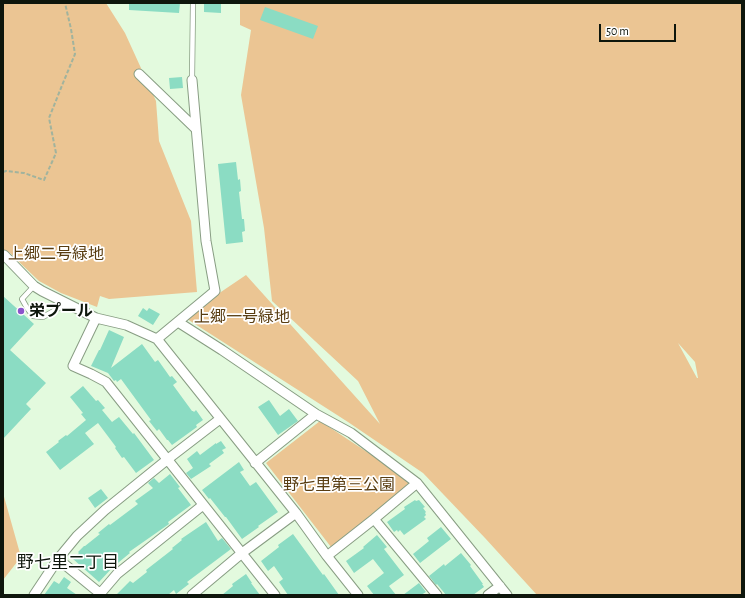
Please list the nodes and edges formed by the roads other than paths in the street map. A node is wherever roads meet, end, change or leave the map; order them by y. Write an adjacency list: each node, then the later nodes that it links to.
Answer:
1 (193, 3): 3 (lane)
2 (139, 74): 4 (street)
3 (192, 80): 4 (street)
4 (196, 129): 9 (street)
5 (3, 255): 6 (street)
6 (34, 286): 7 (street); 7 (lane)
7 (68, 303): 8 (street)
8 (96, 318): 10 (street); 13 (street)
9 (178, 322): 10 (street); 11 (street)
10 (157, 339): 12 (street)
11 (316, 414): 14 (street); 15 (street)
12 (220, 419): 13 (street); 14 (street)
13 (168, 459): 16 (street); 21 (street)
14 (255, 463): 17 (street)
15 (416, 483): 18 (street); 22 (street)
16 (203, 504): 19 (street); 23 (street)
17 (296, 514): 19 (street); 20 (street)
18 (374, 518): 20 (street); 28 (street)
19 (242, 553): 25 (street); 26 (street)
20 (327, 556): 27 (street)
21 (58, 559): 23 (street); 24 (street)
22 (500, 586): 29 (street); 30 (street)
23 (100, 594)
24 (34, 595)
25 (192, 595)
26 (275, 595)
27 (358, 595)
28 (437, 595)
29 (488, 595)
30 (507, 595)

